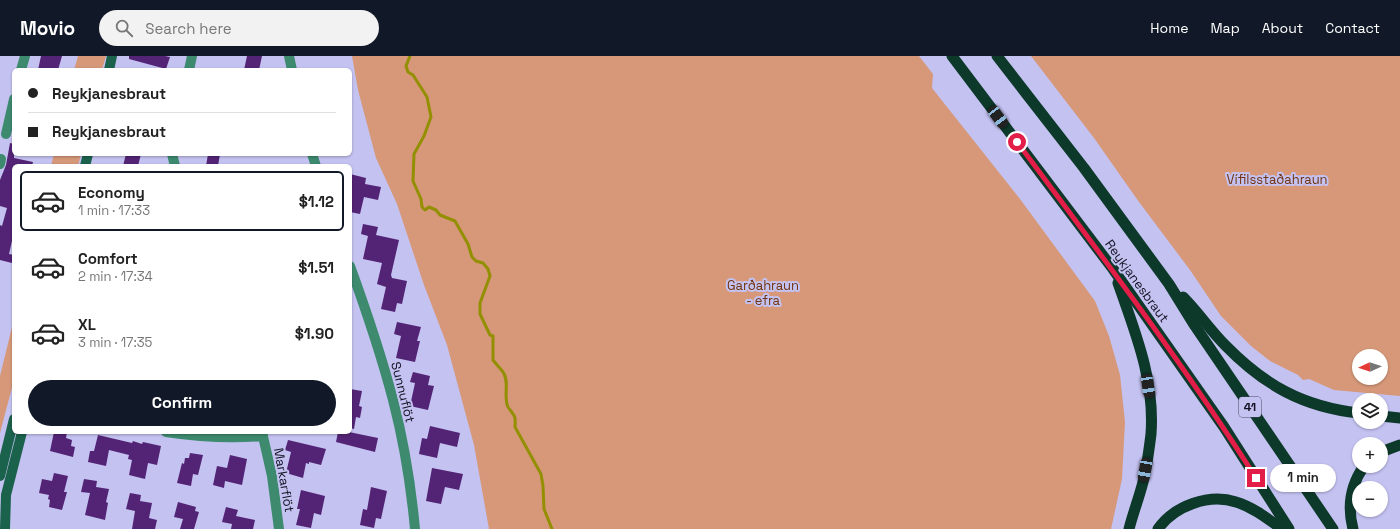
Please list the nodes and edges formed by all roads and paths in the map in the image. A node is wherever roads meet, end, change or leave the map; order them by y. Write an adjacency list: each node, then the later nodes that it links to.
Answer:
1 (25, 56): 7 (street)
2 (112, 56): 8 (main road)
3 (192, 56): 9 (street)
4 (289, 56): 10 (street)
5 (952, 56): 15 (highway, Reykjanesbraut / 41)
6 (997, 56): 17 (highway, Reykjanesbraut / 41)
7 (22, 68)
8 (109, 68)
9 (189, 68)
10 (292, 68)
11 (12, 108): 12 (street)
12 (6, 134)
13 (0, 159): 14 (street)
14 (0, 164)
15 (1113, 269): 32 (highway); 35 (highway, Reykjanesbraut / 41)
16 (352, 272): 31 (street, Sunnuflöt)
17 (1170, 284): 18 (highway); 36 (highway, Reykjanesbraut / 41)
18 (1352, 412)
19 (1388, 417): 20 (highway)
20 (1400, 418)
21 (12, 427): 28 (main road)
22 (21, 434): 29 (main road)
23 (179, 434): 24 (street, Markarflöt)
24 (262, 434): 30 (street, Markarflöt)
25 (1400, 445): 26 (highway)
26 (1388, 449)
27 (1360, 473): 37 (highway)
28 (0, 476)
29 (5, 523)
30 (279, 529)
31 (415, 529)
32 (1129, 529)
33 (1158, 529): 34 (highway)
34 (1282, 529)
35 (1289, 529)
36 (1333, 529)
37 (1353, 529)

